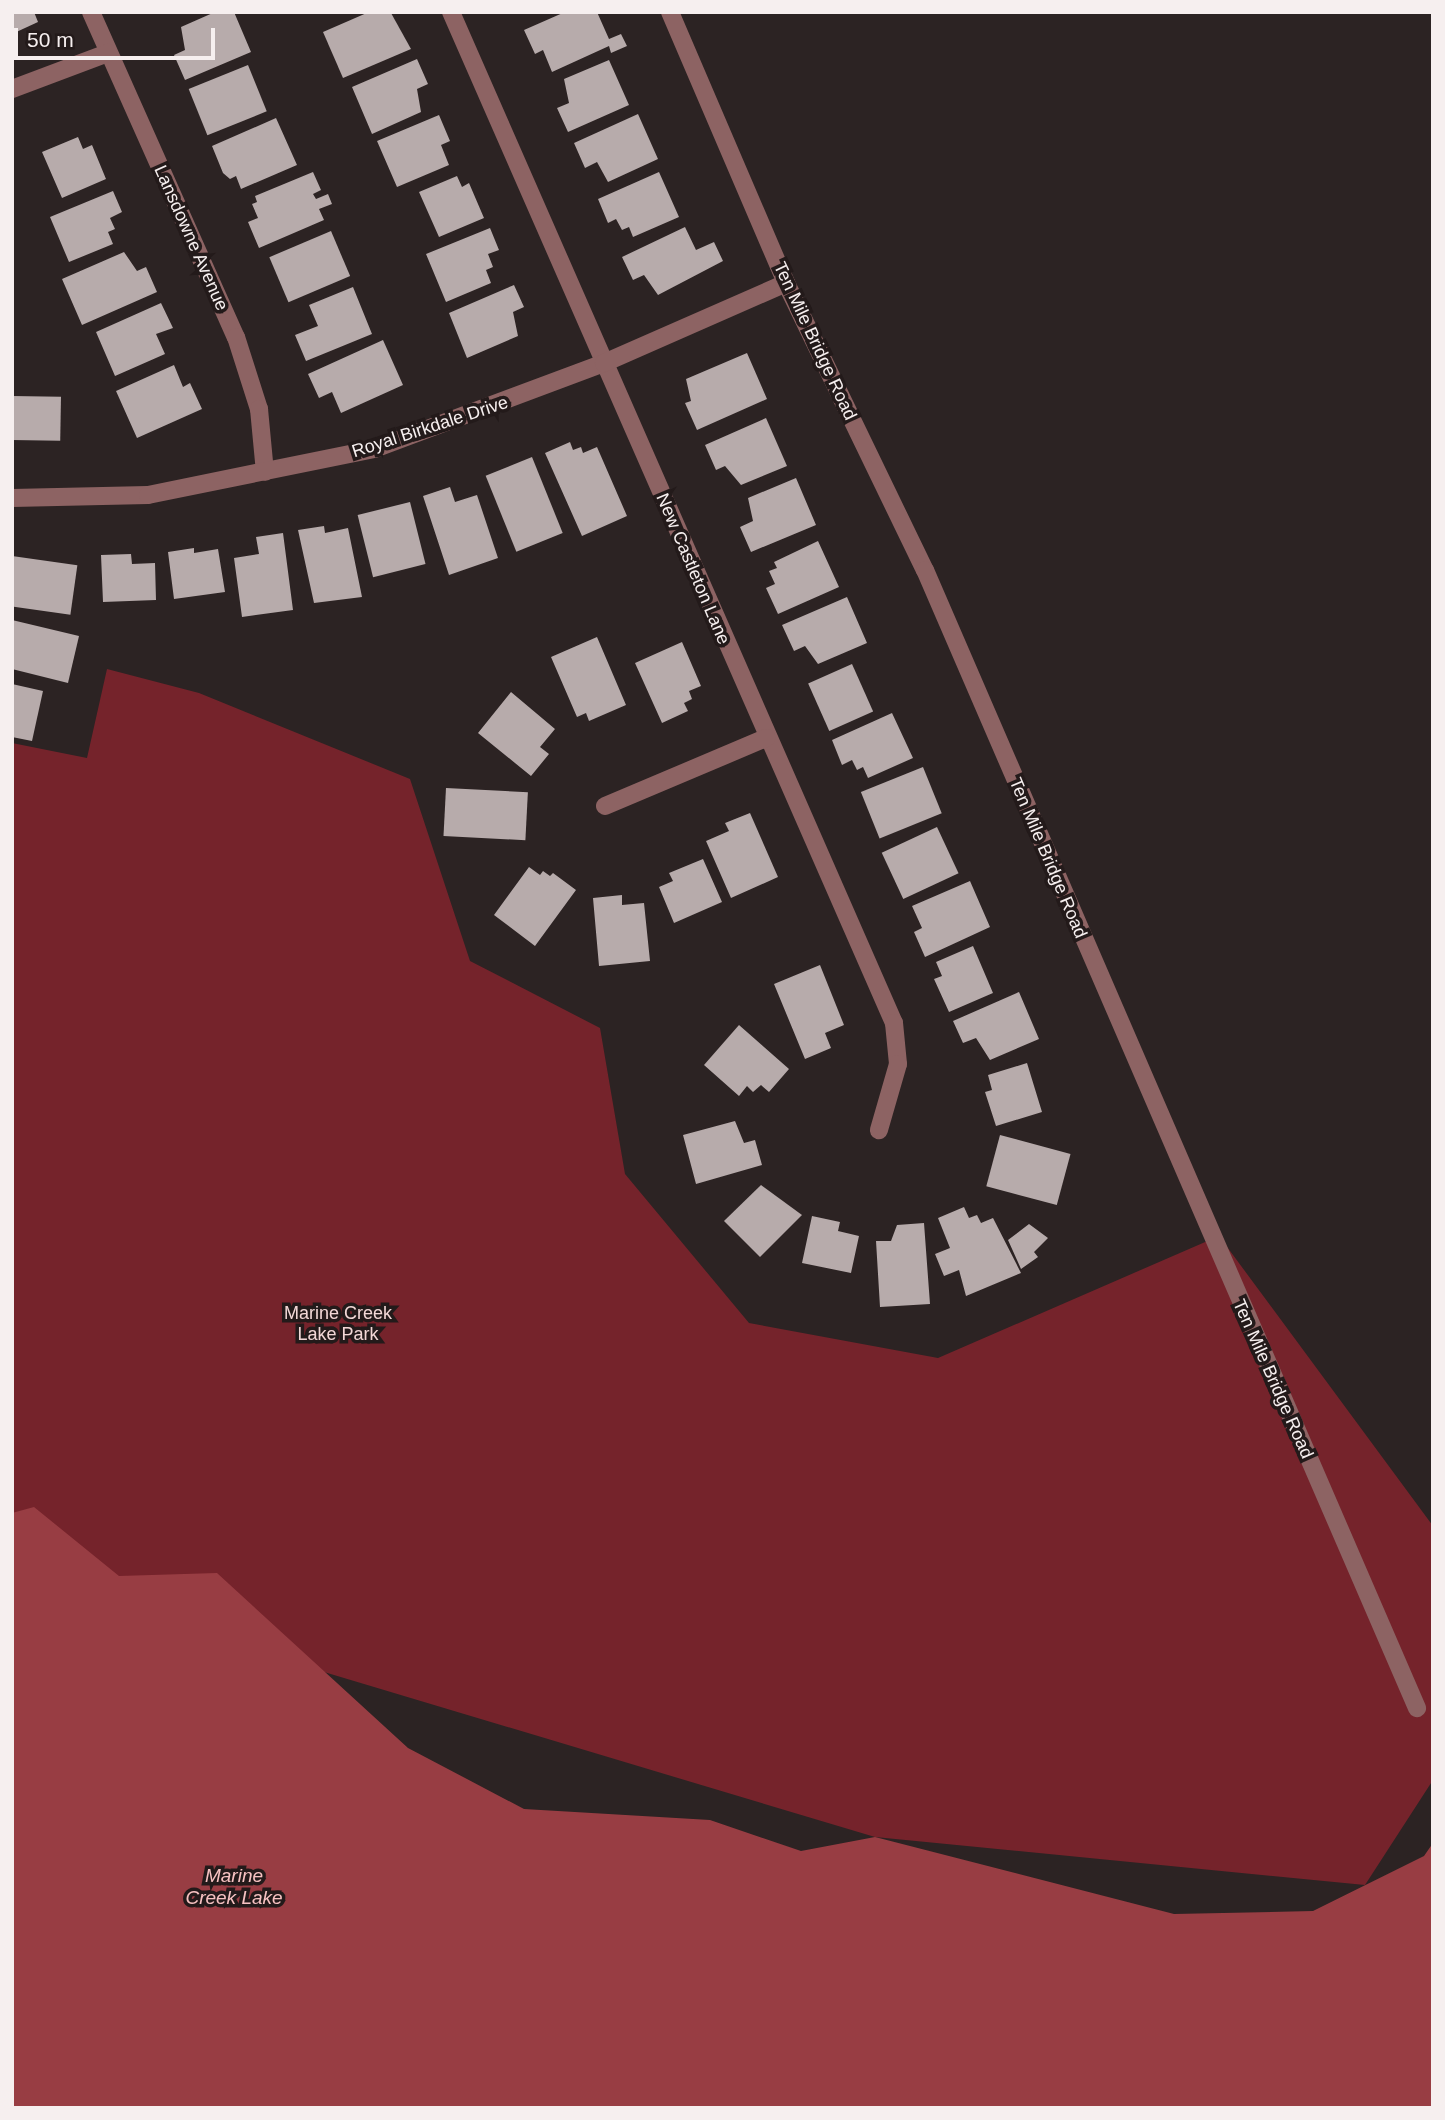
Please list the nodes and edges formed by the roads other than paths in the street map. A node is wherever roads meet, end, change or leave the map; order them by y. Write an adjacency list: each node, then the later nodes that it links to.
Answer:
1 (90, 12): 4 (street, Lansdowne Avenue)
2 (452, 12): 7 (street, New Castleton Lane)
3 (670, 12): 6 (street, Ten Mile Bridge Road)
4 (108, 53): 5 (street); 8 (street, Lansdowne Avenue)
5 (12, 89)
6 (786, 283): 7 (street, Royal Birkdale Drive); 13 (street, Ten Mile Bridge Road)
7 (604, 363): 8 (street, Royal Birkdale Drive); 10 (street, New Castleton Lane)
8 (265, 472): 9 (street, Royal Birkdale Drive)
9 (12, 498)
10 (766, 738): 11 (street); 12 (street, New Castleton Lane)
11 (604, 806)
12 (878, 1130)
13 (1417, 1709)

